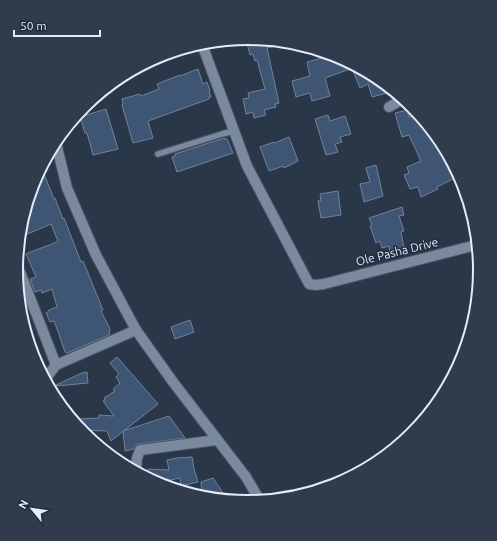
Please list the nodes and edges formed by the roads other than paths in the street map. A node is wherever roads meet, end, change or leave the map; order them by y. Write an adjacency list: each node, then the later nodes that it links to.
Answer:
1 (204, 49): 4 (street)
2 (398, 102): 3 (street)
3 (389, 107)
4 (234, 131): 6 (lane); 7 (street, Ole Pasha Drive)
5 (58, 150): 9 (street)
6 (158, 154)
7 (473, 246)
8 (23, 280): 10 (street)
9 (136, 330): 10 (street); 12 (street)
10 (56, 365): 11 (street)
11 (49, 375)
12 (217, 440): 13 (street); 14 (street)
13 (136, 466)
14 (257, 496)

